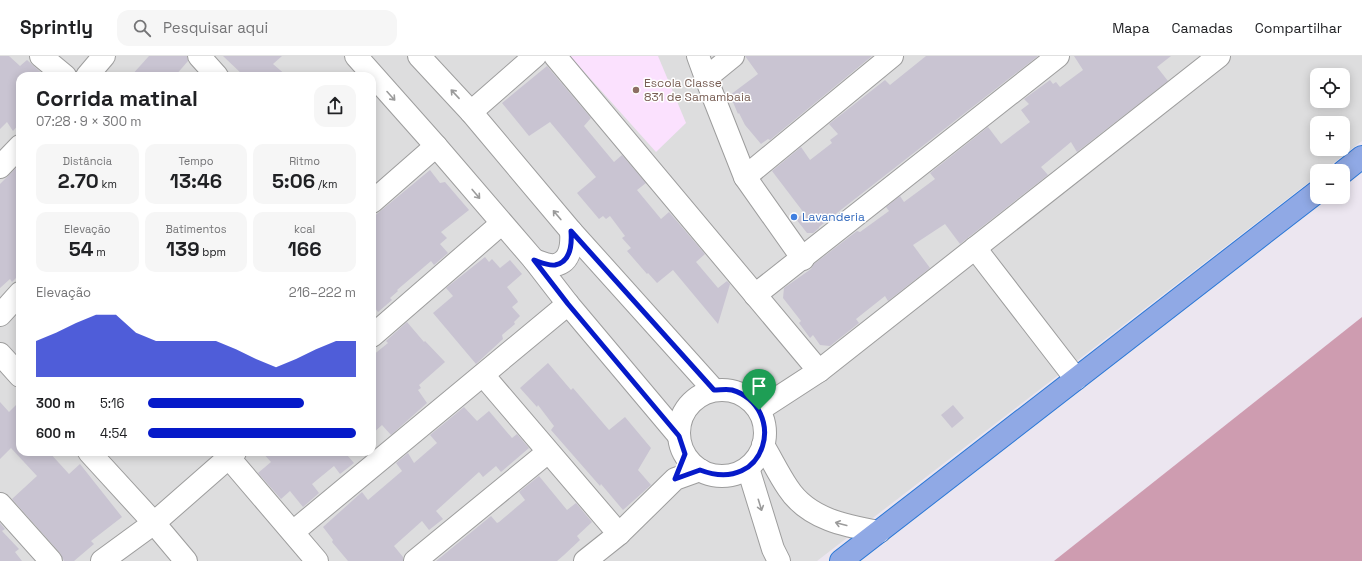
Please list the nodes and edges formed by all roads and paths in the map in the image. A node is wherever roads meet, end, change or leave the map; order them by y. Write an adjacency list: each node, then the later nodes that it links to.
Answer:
1 (41, 56): 13 (street)
2 (104, 56): 14 (street)
3 (199, 56): 15 (street)
4 (356, 56): 16 (street, one-way to 16)
5 (419, 56): 19 (street, one-way to 5)
6 (535, 56): 19 (street)
7 (555, 56): 33 (street)
8 (698, 56): 18 (street)
9 (733, 56): 18 (street)
10 (892, 56): 25 (street)
11 (1058, 56): 31 (street)
12 (1207, 59): 30 (street)
13 (61, 72)
14 (90, 72)
15 (214, 72)
16 (370, 72)
17 (376, 78): 20 (street, one-way to 20)
18 (706, 78): 25 (street)
19 (471, 112): 29 (street, one-way to 19)
20 (436, 146): 27 (street); 28 (street, one-way to 28)
21 (16, 150): 24 (street)
22 (1362, 157): 23 (highway)
23 (1350, 166)
24 (0, 167)
25 (745, 177): 31 (street)
26 (1310, 197): 42 (highway)
27 (376, 198)
28 (501, 224): 32 (street); 37 (street)
29 (571, 231): 32 (street); 43 (street)
30 (976, 248): 39 (street); 42 (street)
31 (803, 259): 33 (street)
32 (534, 260): 35 (street)
33 (756, 295): 39 (street)
34 (16, 297): 36 (street)
35 (568, 304): 41 (street); 45 (street)
36 (0, 315)
37 (376, 333)
38 (0, 354): 40 (street)
39 (819, 371): 44 (street)
40 (16, 372)
41 (483, 375): 47 (street); 56 (street)
42 (1076, 379): 57 (highway)
43 (714, 390): 44 (street); 45 (street)
44 (759, 410): 46 (street)
45 (682, 445): 52 (street); 53 (street)
46 (764, 446): 51 (street); 57 (street, one-way to 46)
47 (548, 452): 58 (street); 63 (street)
48 (93, 456): 55 (street)
49 (228, 456): 55 (street)
50 (232, 456): 56 (street)
51 (748, 468): 52 (street); 65 (street, one-way to 65)
52 (700, 470): 53 (street)
53 (675, 479): 58 (street)
54 (0, 504): 59 (street)
55 (154, 523): 60 (street); 61 (street)
56 (292, 532): 62 (street)
57 (879, 532): 66 (highway)
58 (618, 534): 64 (street)
59 (51, 561)
60 (102, 561)
61 (186, 561)
62 (317, 561)
63 (415, 561)
64 (585, 561)
65 (779, 561)
66 (841, 561)

